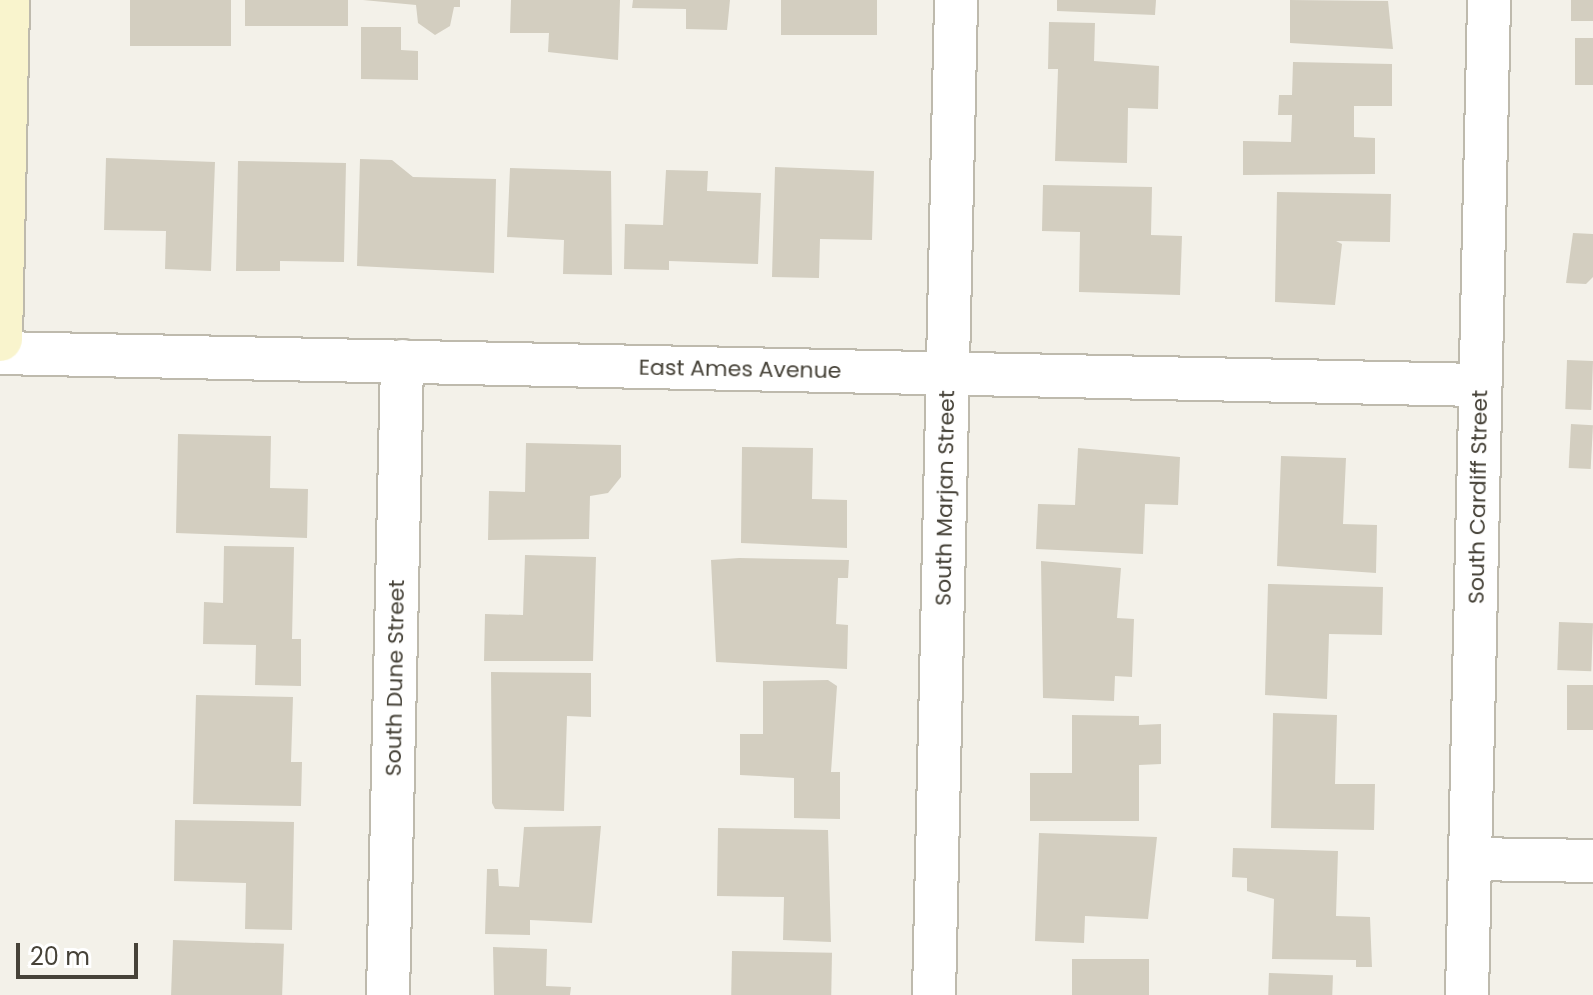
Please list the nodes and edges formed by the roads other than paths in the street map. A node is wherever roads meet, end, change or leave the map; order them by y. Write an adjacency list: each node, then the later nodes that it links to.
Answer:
1 (7, 0): 4 (street)
2 (956, 0): 7 (street, South Marjan Street)
3 (1489, 0): 8 (street, South Cardiff Street)
4 (0, 339)
5 (0, 353): 6 (street, East Ames Avenue)
6 (402, 361): 7 (street, East Ames Avenue); 11 (street, South Dune Street)
7 (948, 373): 8 (street, East Ames Avenue); 12 (street, South Marjan Street)
8 (1480, 385): 9 (street, South Cardiff Street)
9 (1470, 859): 10 (street); 13 (street, South Cardiff Street)
10 (1593, 861)
11 (388, 995)
12 (934, 995)
13 (1467, 995)

